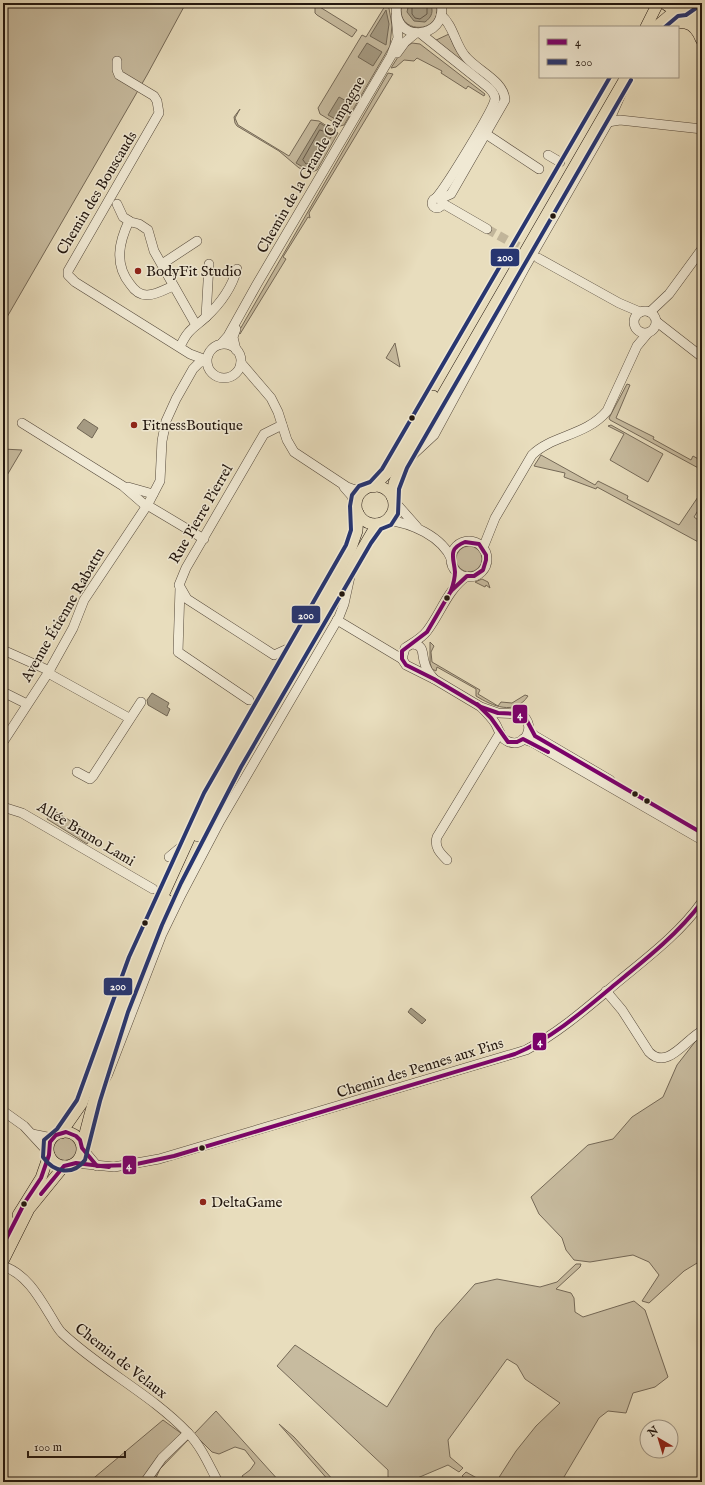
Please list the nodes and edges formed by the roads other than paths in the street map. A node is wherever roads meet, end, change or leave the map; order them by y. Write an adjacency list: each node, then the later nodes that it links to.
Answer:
1 (441, 3): 7 (street)
2 (658, 3): 9 (main road)
3 (664, 3): 6 (main road)
4 (692, 3): 6 (main road)
5 (395, 8): 12 (street); 46 (street, Chemin de la Grande Campagne)
6 (680, 10): 8 (main road); 10 (main road)
7 (441, 15): 12 (street, Chemin de la Grande Campagne); 22 (street)
8 (702, 22)
9 (646, 26)
10 (657, 26)
11 (666, 26): 13 (highway)
12 (418, 33): 26 (street); 50 (street, Chemin de la Grande Campagne)
13 (702, 39)
14 (117, 61): 48 (street, Chemin des Bouscauds)
15 (616, 78): 63 (main road)
16 (626, 78): 60 (main road)
17 (627, 78): 18 (street)
18 (618, 104): 19 (street); 20 (street)
19 (608, 122): 20 (street); 60 (street)
20 (632, 122): 21 (street)
21 (702, 129)
22 (486, 134): 25 (street); 26 (street)
23 (548, 155): 24 (street)
24 (560, 162)
25 (539, 169)
26 (441, 203): 29 (street)
27 (116, 204): 28 (street)
28 (129, 221): 33 (street); 36 (street)
29 (487, 229)
30 (198, 242): 33 (street)
31 (702, 249): 40 (street)
32 (538, 258): 37 (street)
33 (162, 264): 36 (street)
34 (208, 264): 39 (street)
35 (237, 269): 39 (street)
36 (173, 286): 42 (street)
37 (619, 303): 38 (street); 41 (street)
38 (640, 312): 40 (street); 41 (street)
39 (206, 317): 42 (street)
40 (654, 317): 44 (street); 45 (street)
41 (634, 322): 43 (street)
42 (196, 325): 48 (street)
43 (637, 331): 44 (street); 47 (street)
44 (650, 332): 45 (street); 47 (street)
45 (682, 343): 51 (street)
46 (221, 344): 49 (street); 50 (street)
47 (637, 346): 74 (street)
48 (181, 347): 49 (street, Chemin des Bouscauds); 52 (street, Chemin des Bouscauds); 54 (street, Chemin des Bouscauds)
49 (211, 350): 52 (street)
50 (236, 350): 53 (street)
51 (702, 357)
52 (206, 360): 54 (street); 55 (street)
53 (240, 363): 56 (street); 57 (street)
54 (191, 372): 55 (street); 64 (street, Avenue Étienne Rabattu)
55 (211, 372): 56 (street)
56 (231, 376): 57 (street)
57 (259, 384): 59 (street)
58 (22, 423): 62 (street)
59 (282, 425): 61 (street); 71 (street, Rue Pierre Pierrel)
60 (402, 465): 65 (main road)
61 (336, 481): 63 (street); 67 (street)
62 (123, 486): 64 (street); 66 (street)
63 (370, 487): 65 (main road); 67 (main road)
64 (153, 494): 66 (street, Avenue Étienne Rabattu)
65 (393, 499): 68 (main road); 70 (street)
66 (147, 505): 71 (street); 90 (street, Avenue Étienne Rabattu)
67 (357, 510): 69 (main road); 84 (main road)
68 (387, 520): 69 (main road); 70 (street)
69 (376, 524): 76 (main road)
70 (421, 531): 72 (street)
71 (204, 539): 79 (street, Rue Pierre Pierrel)
72 (439, 541): 73 (street); 75 (street)
73 (459, 545): 74 (street); 75 (street)
74 (479, 545): 78 (street)
75 (452, 560): 77 (street)
76 (352, 565): 81 (street); 109 (main road)
77 (455, 569): 78 (street); 80 (street)
78 (466, 576): 80 (street)
79 (180, 588): 84 (street, Rue Pierre Pierrel); 93 (street)
80 (451, 591): 82 (street)
81 (337, 620): 87 (street); 107 (street)
82 (426, 632): 83 (street); 86 (street)
83 (412, 644): 86 (street); 87 (street)
84 (294, 646): 111 (main road)
85 (3, 650): 90 (street)
86 (422, 650): 88 (street)
87 (402, 659): 89 (street)
88 (424, 660): 89 (street); 91 (street)
89 (409, 667): 91 (street)
90 (49, 672): 95 (street, Avenue Étienne Rabattu); 98 (street)
91 (434, 680): 96 (street)
92 (3, 692): 95 (street)
93 (249, 700)
94 (141, 702): 98 (street)
95 (27, 704): 103 (street, Avenue Étienne Rabattu)
96 (481, 707): 97 (street); 99 (street)
97 (507, 714): 99 (street); 100 (street)
98 (129, 718): 105 (street)
99 (499, 731): 102 (street); 104 (street)
100 (529, 731): 101 (street); 108 (street)
101 (523, 740): 102 (street); 110 (street)
102 (507, 741): 104 (street)
103 (3, 742)
104 (488, 753): 113 (street)
105 (77, 772)
106 (3, 807): 114 (street, Allée Bruno Lami)
107 (220, 821): 109 (street); 118 (street)
108 (702, 833)
109 (199, 834): 118 (main road)
110 (702, 840)
111 (187, 842): 112 (street); 121 (main road)
112 (168, 857)
113 (448, 860)
114 (153, 889)
115 (702, 902): 116 (street, Chemin des Pennes aux Pins)
116 (606, 991): 117 (street); 126 (street, Chemin des Pennes aux Pins)
117 (702, 1031)
118 (92, 1104): 122 (main road)
119 (3, 1111): 120 (street)
120 (32, 1134): 121 (street); 123 (street)
121 (56, 1135): 122 (main road); 123 (main road)
122 (82, 1147): 124 (main road); 126 (street)
123 (48, 1153): 125 (main road); 127 (main road)
124 (76, 1163): 125 (main road); 126 (street, Chemin des Pennes aux Pins)
125 (64, 1166): 128 (main road)
126 (97, 1166)
127 (3, 1245)
128 (3, 1260)
129 (3, 1266): 130 (street, Chemin de Velaux)
130 (188, 1433): 131 (street); 132 (street, Chemin de Velaux)
131 (145, 1482)
132 (218, 1482)

